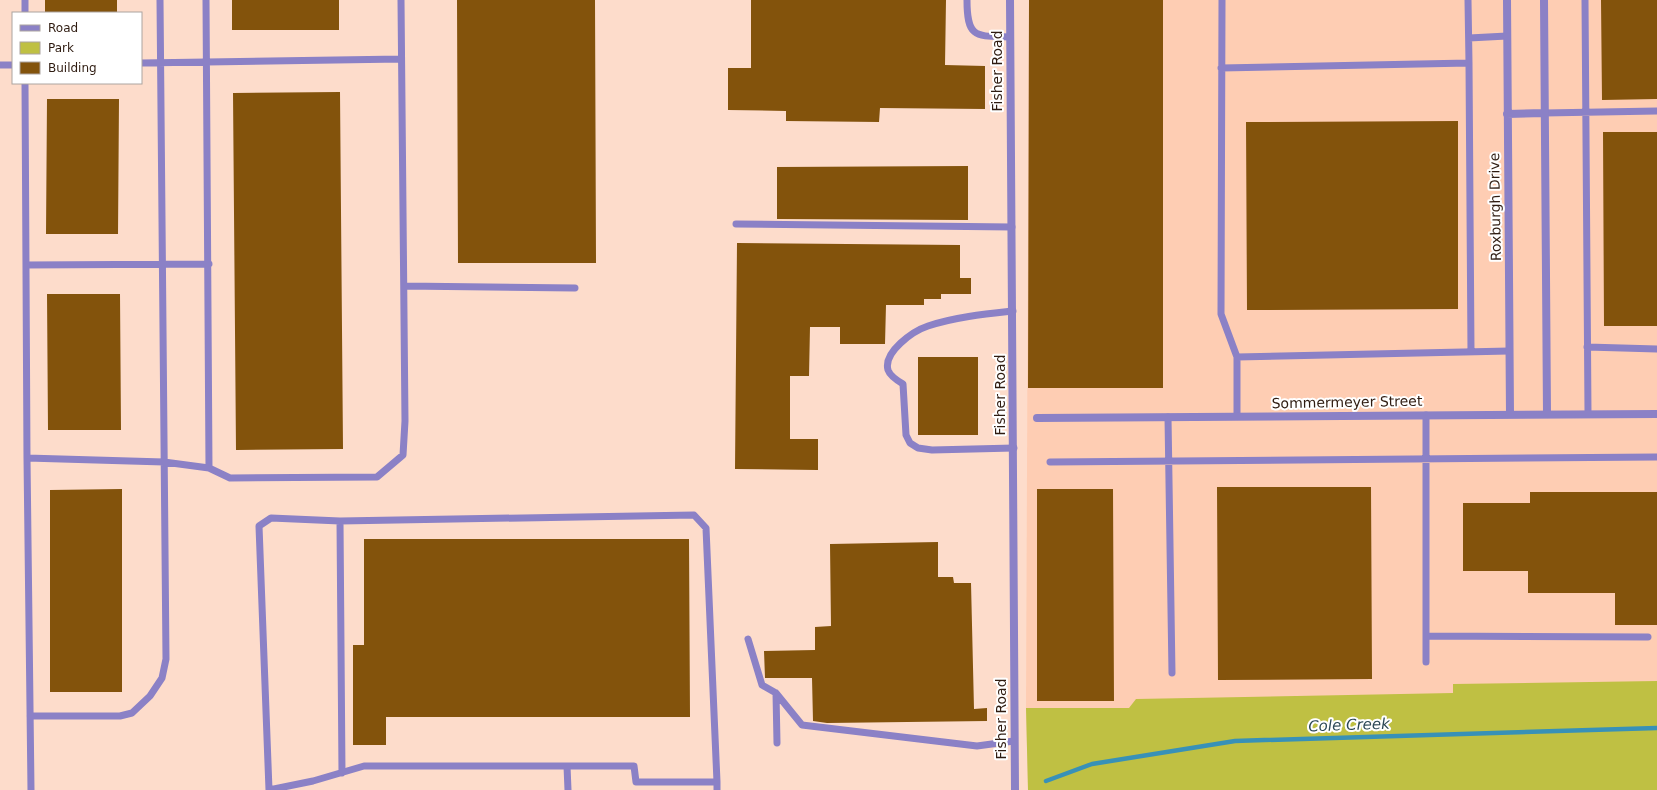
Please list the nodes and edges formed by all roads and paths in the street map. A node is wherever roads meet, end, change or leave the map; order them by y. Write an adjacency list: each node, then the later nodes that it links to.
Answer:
1 (25, 0): 12 (lane)
2 (160, 0): 19 (lane)
3 (206, 0): 17 (lane)
4 (401, 0): 16 (lane)
5 (967, 0): 14 (lane)
6 (1010, 0): 14 (street, Fisher Road)
7 (1222, 0): 23 (lane)
8 (1468, 0): 15 (lane)
9 (1507, 0): 13 (street, Roxburgh Drive)
10 (1544, 0): 27 (street)
11 (1585, 0): 26 (lane)
12 (25, 12)
13 (1507, 36): 15 (lane); 28 (street, Roxburgh Drive)
14 (1010, 37): 30 (street, Fisher Road)
15 (1468, 38): 20 (lane)
16 (401, 59): 17 (lane); 34 (lane)
17 (206, 62): 19 (lane); 31 (lane)
18 (142, 63): 19 (lane)
19 (161, 63): 33 (lane)
20 (1469, 63): 23 (lane); 40 (lane)
21 (12, 65): 22 (lane)
22 (0, 66)
23 (1221, 68): 41 (lane)
24 (25, 84): 32 (lane)
25 (1657, 111): 26 (lane)
26 (1586, 112): 27 (lane); 37 (lane)
27 (1544, 113): 28 (street); 45 (street)
28 (1507, 114): 39 (street, Roxburgh Drive)
29 (736, 224): 30 (lane)
30 (1012, 227): 36 (street, Fisher Road)
31 (208, 264): 33 (lane); 57 (lane)
32 (26, 265): 33 (lane); 52 (lane)
33 (162, 265): 55 (lane)
34 (404, 286): 35 (lane); 57 (lane)
35 (575, 288)
36 (1012, 311): 50 (street, Fisher Road); 50 (lane)
37 (1587, 347): 38 (lane); 42 (lane)
38 (1657, 349)
39 (1509, 351): 40 (lane); 44 (street, Roxburgh Drive)
40 (1471, 352): 41 (lane)
41 (1237, 357): 47 (lane)
42 (1588, 413): 45 (street, Sommermeyer Street); 46 (street, Sommermeyer Street)
43 (1426, 414): 44 (street, Sommermeyer Street); 47 (street, Sommermeyer Street); 53 (lane)
44 (1510, 414): 45 (street, Sommermeyer Street)
45 (1547, 414)
46 (1657, 414)
47 (1237, 416): 48 (street, Sommermeyer Street)
48 (1168, 417): 49 (street, Sommermeyer Street); 54 (lane)
49 (1037, 418)
50 (1014, 448): 66 (street, Fisher Road)
51 (1657, 457): 53 (lane)
52 (27, 458): 55 (lane); 65 (lane)
53 (1426, 459): 54 (lane); 59 (lane)
54 (1169, 461): 56 (lane); 63 (lane)
55 (164, 462): 57 (lane); 65 (lane)
56 (1050, 462)
57 (209, 468)
58 (340, 520): 69 (lane); 69 (lane); 70 (lane)
59 (1426, 636): 60 (lane); 62 (lane)
60 (1648, 637)
61 (748, 640): 64 (lane)
62 (1426, 662)
63 (1172, 673)
64 (776, 693): 66 (lane); 67 (lane)
65 (30, 716): 71 (lane)
66 (1014, 741): 73 (street, Fisher Road)
67 (777, 743)
68 (567, 766): 69 (lane); 70 (lane); 72 (lane)
69 (342, 773)
70 (718, 786)
71 (31, 790)
72 (568, 790)
73 (1015, 790)

